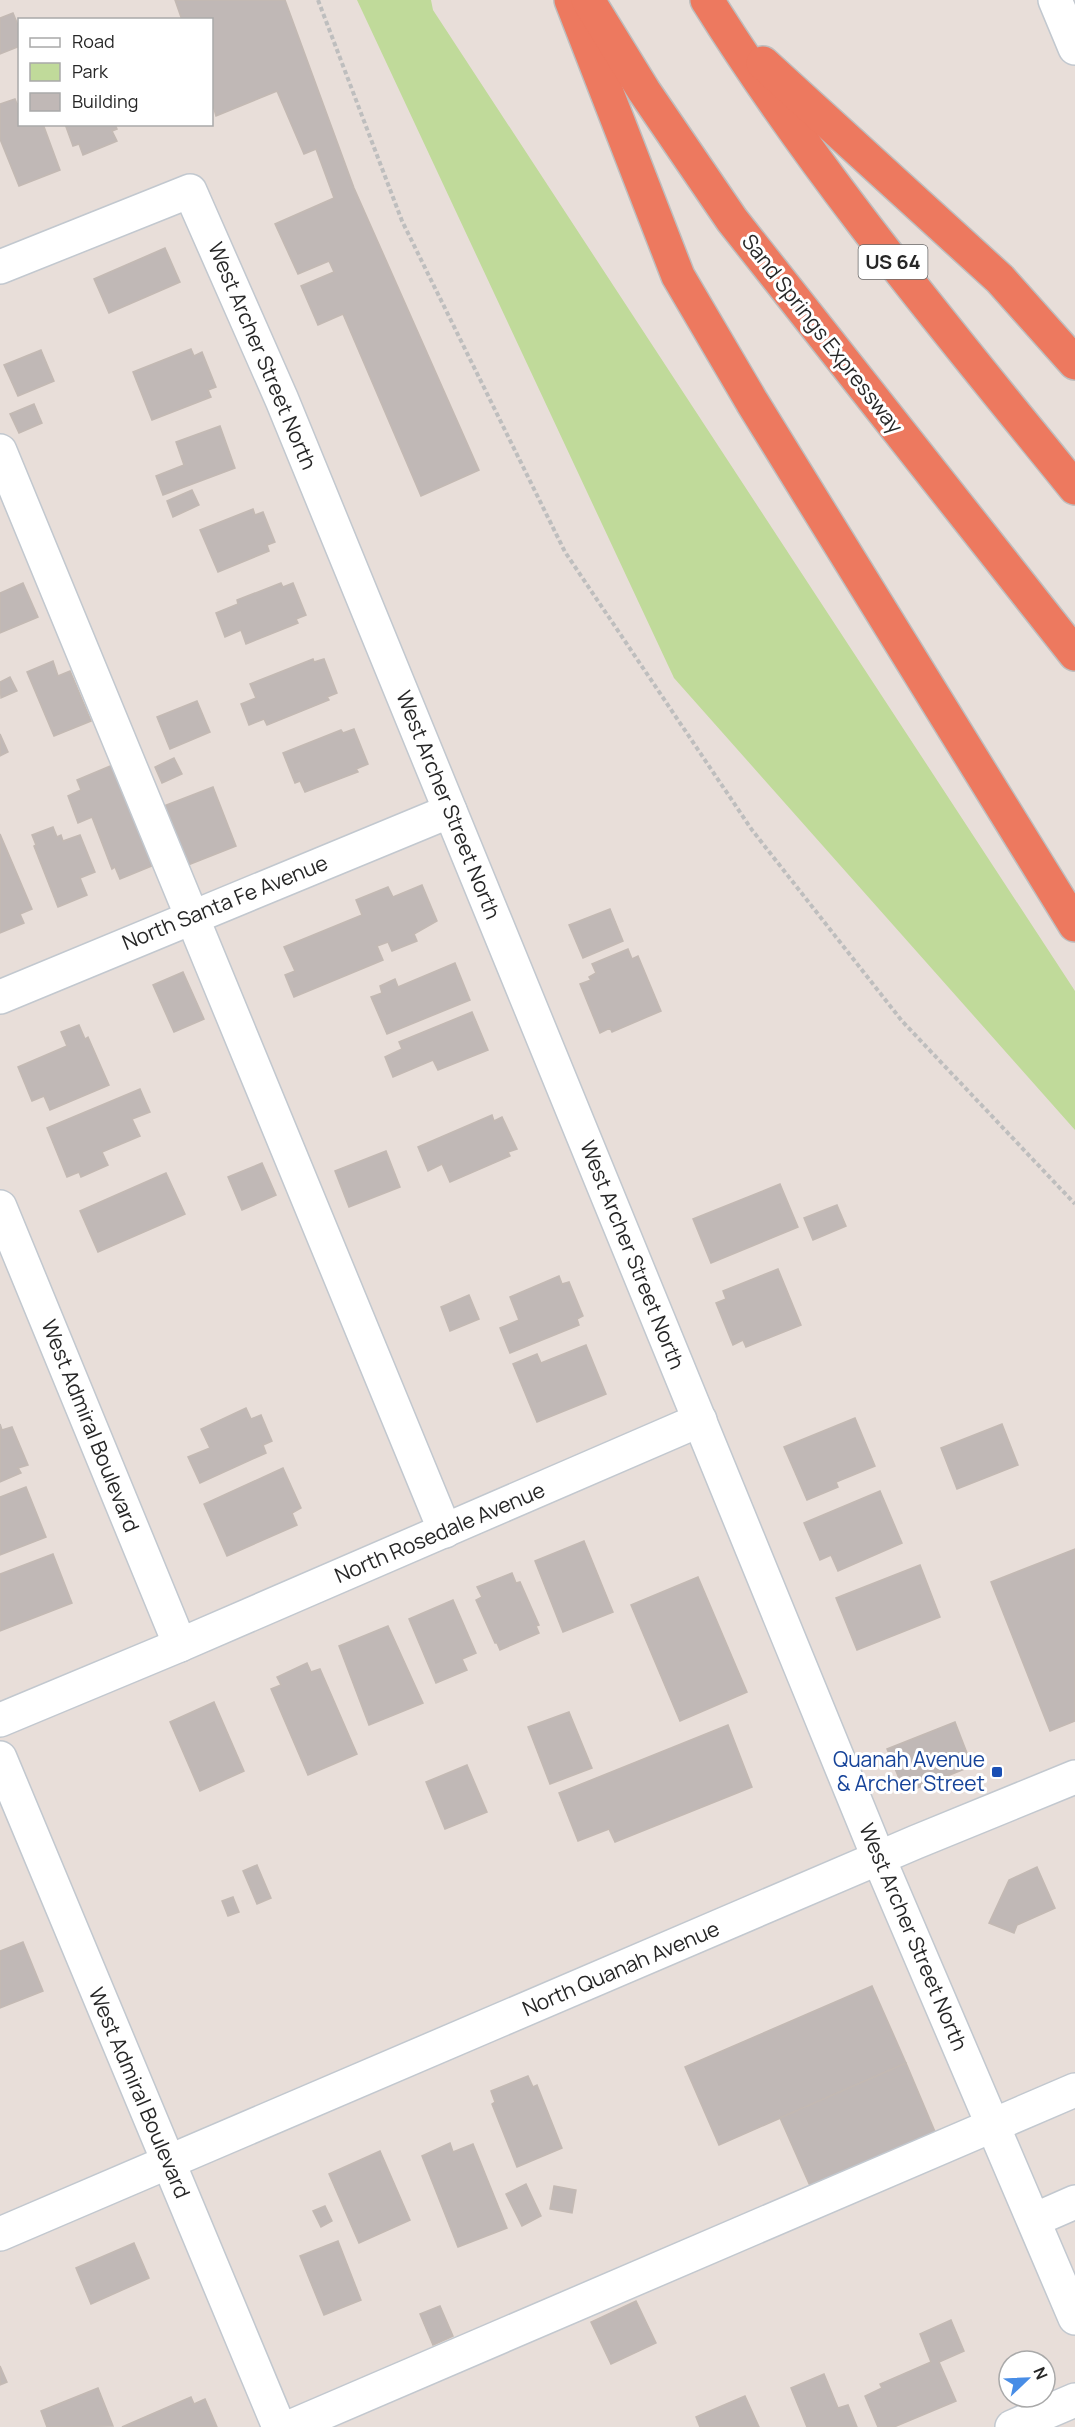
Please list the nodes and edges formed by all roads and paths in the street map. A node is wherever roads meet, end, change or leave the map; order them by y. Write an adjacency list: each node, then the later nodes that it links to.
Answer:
1 (318, 0): 16 (path)
2 (571, 0): 14 (highway)
3 (588, 0): 11 (highway, Sand Springs Expressway)
4 (1055, 0): 6 (street)
5 (716, 13): 8 (highway); 10 (highway, US 64)
6 (1075, 48)
7 (0, 267): 12 (street, West Archer Street North)
8 (1075, 363)
9 (0, 451): 13 (street)
10 (1075, 488)
11 (1075, 654)
12 (450, 811): 13 (street, North Santa Fe Avenue); 18 (street, West Archer Street North)
13 (190, 917): 15 (street, North Santa Fe Avenue); 19 (street)
14 (1075, 925)
15 (0, 997)
16 (1075, 1204)
17 (0, 1208): 20 (street, West Admiral Boulevard)
18 (700, 1420): 19 (street, North Rosedale Avenue); 24 (street, West Archer Street North)
19 (445, 1531): 20 (street, North Rosedale Avenue)
20 (180, 1645): 21 (street, North Rosedale Avenue)
21 (0, 1720)
22 (0, 1758): 27 (street, West Admiral Boulevard)
23 (1075, 1777): 24 (street, North Quanah Avenue)
24 (879, 1859): 26 (street, West Archer Street North); 27 (street, North Quanah Avenue)
25 (1075, 2090): 26 (street)
26 (993, 2125): 29 (street, West Archer Street North); 34 (street)
27 (168, 2162): 30 (street, North Quanah Avenue); 33 (street, West Admiral Boulevard)
28 (1075, 2202): 29 (street)
29 (1034, 2220): 31 (street, West Archer Street North)
30 (0, 2234)
31 (1075, 2318)
32 (1075, 2400): 35 (street)
33 (279, 2427)
34 (290, 2427)
35 (1012, 2427)

